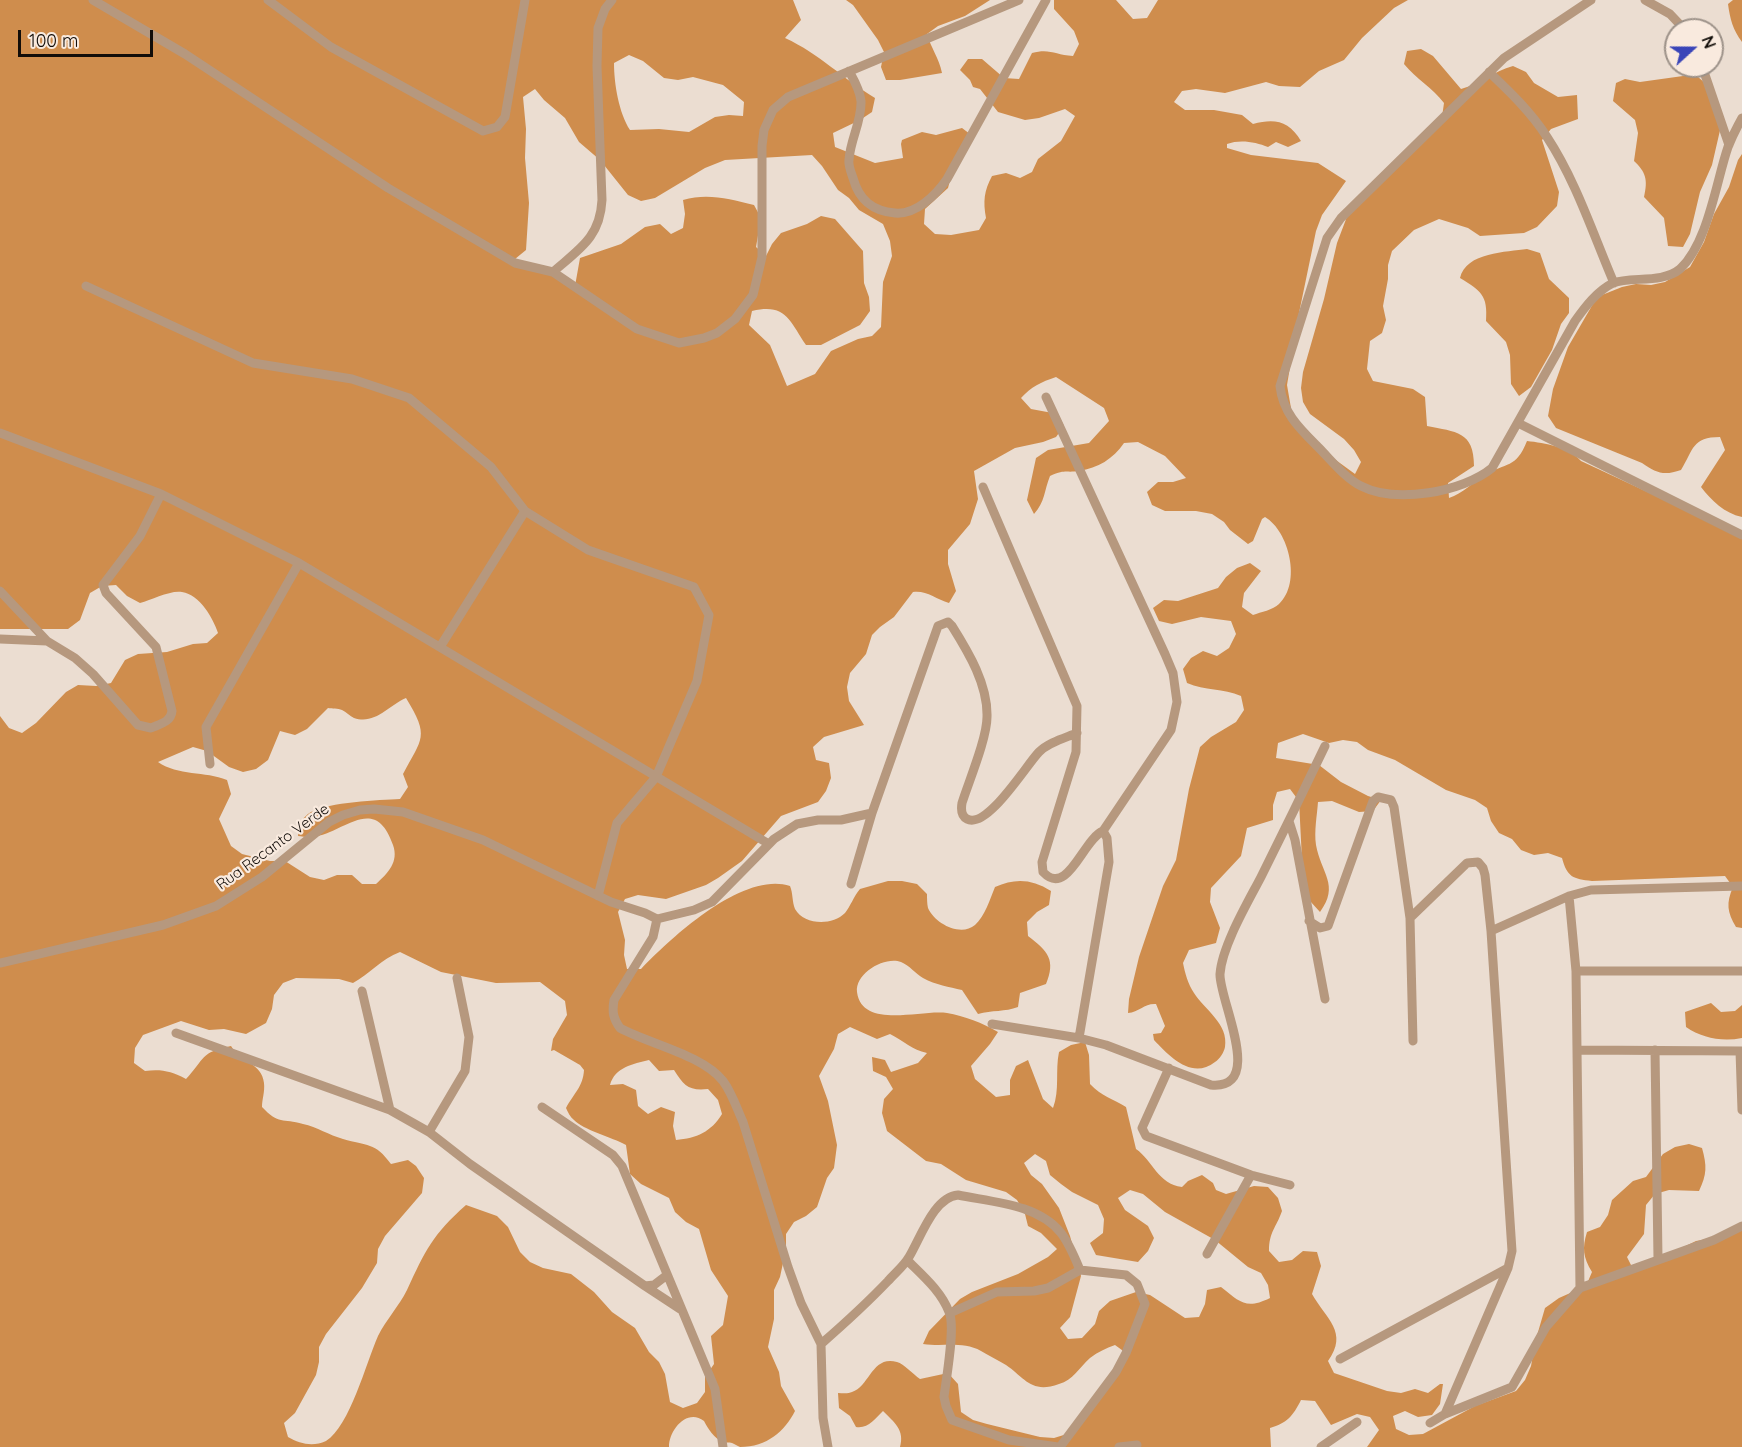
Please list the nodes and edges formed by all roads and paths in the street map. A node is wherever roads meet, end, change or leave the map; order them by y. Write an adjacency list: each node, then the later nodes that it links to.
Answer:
1 (93, 0): 15 (street)
2 (268, 0): 3 (street)
3 (525, 0)
4 (612, 0): 15 (street)
5 (1019, 0): 10 (street)
6 (1046, 0): 10 (street)
7 (1590, 0): 11 (street)
8 (1645, 0): 9 (street)
9 (1674, 18)
10 (849, 71): 15 (street)
11 (1489, 72): 16 (street); 19 (street)
12 (1706, 78): 14 (street)
13 (1742, 118): 14 (street)
14 (1729, 145): 16 (street)
15 (553, 272)
16 (1614, 283): 19 (street)
17 (86, 286): 23 (street)
18 (1046, 397): 36 (street)
19 (1518, 423): 24 (street)
20 (0, 433): 22 (street)
21 (983, 487): 30 (street)
22 (160, 494): 25 (street); 28 (street)
23 (525, 511): 29 (street); 33 (street)
24 (1742, 535)
25 (299, 563): 29 (street); 32 (street)
26 (0, 591): 28 (street)
27 (0, 639): 28 (street)
28 (47, 641)
29 (440, 647): 33 (street)
30 (1077, 733): 34 (street); 36 (street)
31 (1325, 746): 35 (street)
32 (210, 764)
33 (656, 777): 37 (street); 40 (street)
34 (872, 813): 37 (street); 38 (street)
35 (1289, 821): 44 (street); 59 (street)
36 (1102, 831): 54 (street)
37 (769, 844): 43 (street)
38 (851, 884)
39 (1742, 886): 41 (street)
40 (598, 896): 43 (street, Rua Recanto Verde); 46 (street, Rua Recanto Verde)
41 (1569, 896): 45 (street); 47 (street)
42 (1410, 918): 44 (street); 45 (street); 55 (street)
43 (657, 919): 77 (street)
44 (1309, 921): 51 (street)
45 (1491, 932): 70 (street)
46 (0, 963)
47 (1576, 971): 48 (street); 56 (street)
48 (1742, 971)
49 (457, 978): 63 (street)
50 (362, 991): 61 (street)
51 (1325, 999)
52 (992, 1024): 54 (street)
53 (176, 1033): 61 (street)
54 (1079, 1038): 59 (street)
55 (1413, 1041)
56 (1577, 1050): 57 (street); 74 (street)
57 (1655, 1050): 58 (street); 68 (street)
58 (1741, 1052): 62 (street)
59 (1169, 1068): 64 (street)
60 (542, 1107): 72 (street)
61 (390, 1110): 63 (street)
62 (1742, 1110)
63 (429, 1132): 73 (street)
64 (1251, 1175): 65 (street); 67 (street)
65 (1290, 1185)
66 (1742, 1226): 68 (street)
67 (1207, 1254)
68 (1658, 1259): 74 (street)
69 (908, 1260): 71 (street); 76 (street); 77 (street)
70 (1508, 1268): 78 (street); 79 (street)
71 (1080, 1270): 76 (street); 85 (street)
72 (667, 1275): 73 (street); 75 (street)
73 (645, 1286): 75 (street)
74 (1580, 1288): 79 (street)
75 (680, 1309): 83 (street)
76 (950, 1313): 85 (street)
77 (821, 1344): 84 (street)
78 (1340, 1359)
79 (1445, 1414): 81 (street)
80 (1356, 1422): 87 (street)
81 (1430, 1423)
82 (1137, 1445): 86 (street)
83 (723, 1447)
84 (828, 1447)
85 (1059, 1447)
86 (1119, 1447)
87 (1321, 1447)

